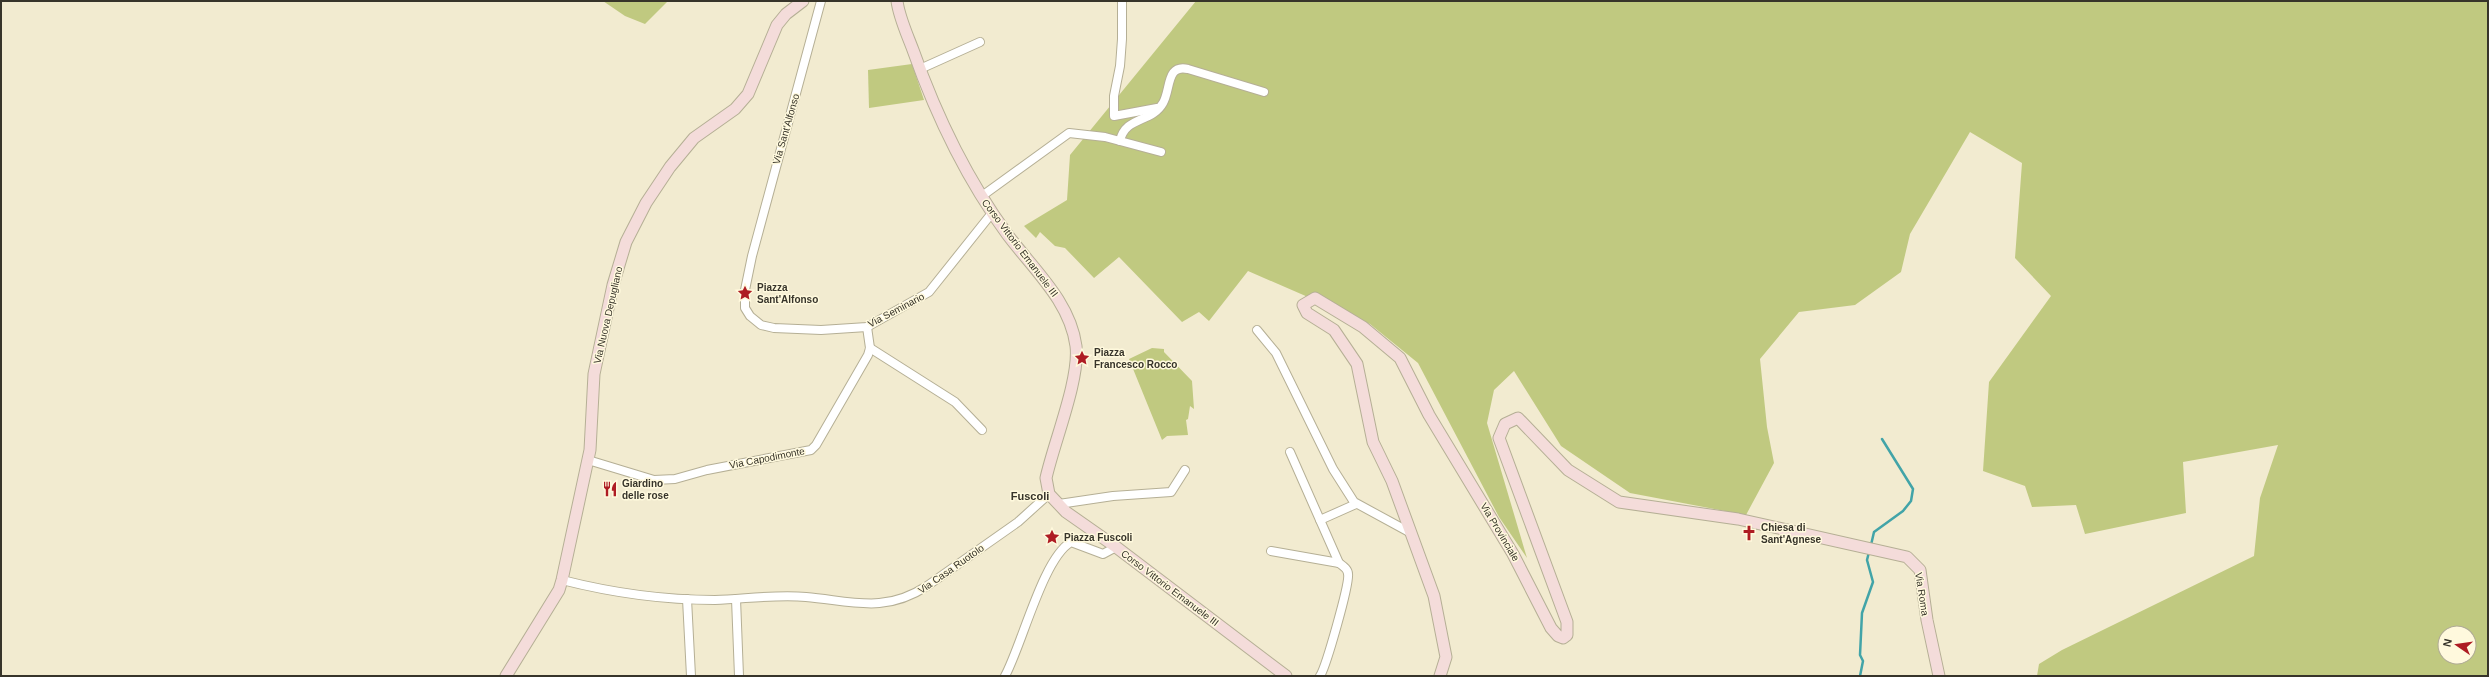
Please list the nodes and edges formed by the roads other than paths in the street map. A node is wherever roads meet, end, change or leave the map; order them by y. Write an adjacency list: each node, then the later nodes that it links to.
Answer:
1 (803, 1): 19 (street, Via Nuova Depugliano)
2 (821, 1): 13 (street, Via Sant'Alfonso)
3 (897, 1): 6 (street, Corso Vittorio Emanuele III)
4 (1122, 1): 8 (street)
5 (980, 42): 6 (street)
6 (920, 69): 11 (street, Corso Vittorio Emanuele III)
7 (1264, 92): 8 (street)
8 (1157, 108): 9 (street)
9 (1120, 141): 10 (street); 11 (street)
10 (1161, 152)
11 (982, 196): 12 (street, Corso Vittorio Emanuele III)
12 (992, 213): 14 (street, Via Seminario); 21 (street, Corso Vittorio Emanuele III)
13 (762, 325): 14 (street, Via Seminario)
14 (867, 327): 16 (street)
15 (1257, 330): 23 (street)
16 (870, 348): 17 (street); 19 (street, Via Capodimonte)
17 (982, 430)
18 (1290, 452): 24 (street)
19 (588, 460): 30 (street, Via Nuova Depugliano)
20 (1185, 470): 22 (street)
21 (1049, 494): 22 (street, Corso Vittorio Emanuele III); 32 (street, Via Casa Ruotolo)
22 (1059, 504): 27 (street, Corso Vittorio Emanuele III)
23 (1356, 504): 24 (street); 25 (street)
24 (1320, 520): 29 (street)
25 (1411, 533): 26 (street, Via Provinciale); 39 (street, Via Provinciale)
26 (1843, 542): 40 (street, Via Roma)
27 (1116, 547): 36 (street); 37 (street, Corso Vittorio Emanuele III)
28 (1271, 551): 29 (street)
29 (1339, 563): 38 (street)
30 (562, 580): 31 (street, Via Casa Ruotolo); 33 (street, Via Nuova Depugliano)
31 (687, 598): 32 (street, Via Casa Ruotolo); 34 (street)
32 (736, 599): 35 (street)
33 (506, 676)
34 (691, 676)
35 (738, 676)
36 (1005, 676)
37 (1286, 676)
38 (1320, 676)
39 (1440, 676)
40 (1939, 676)

